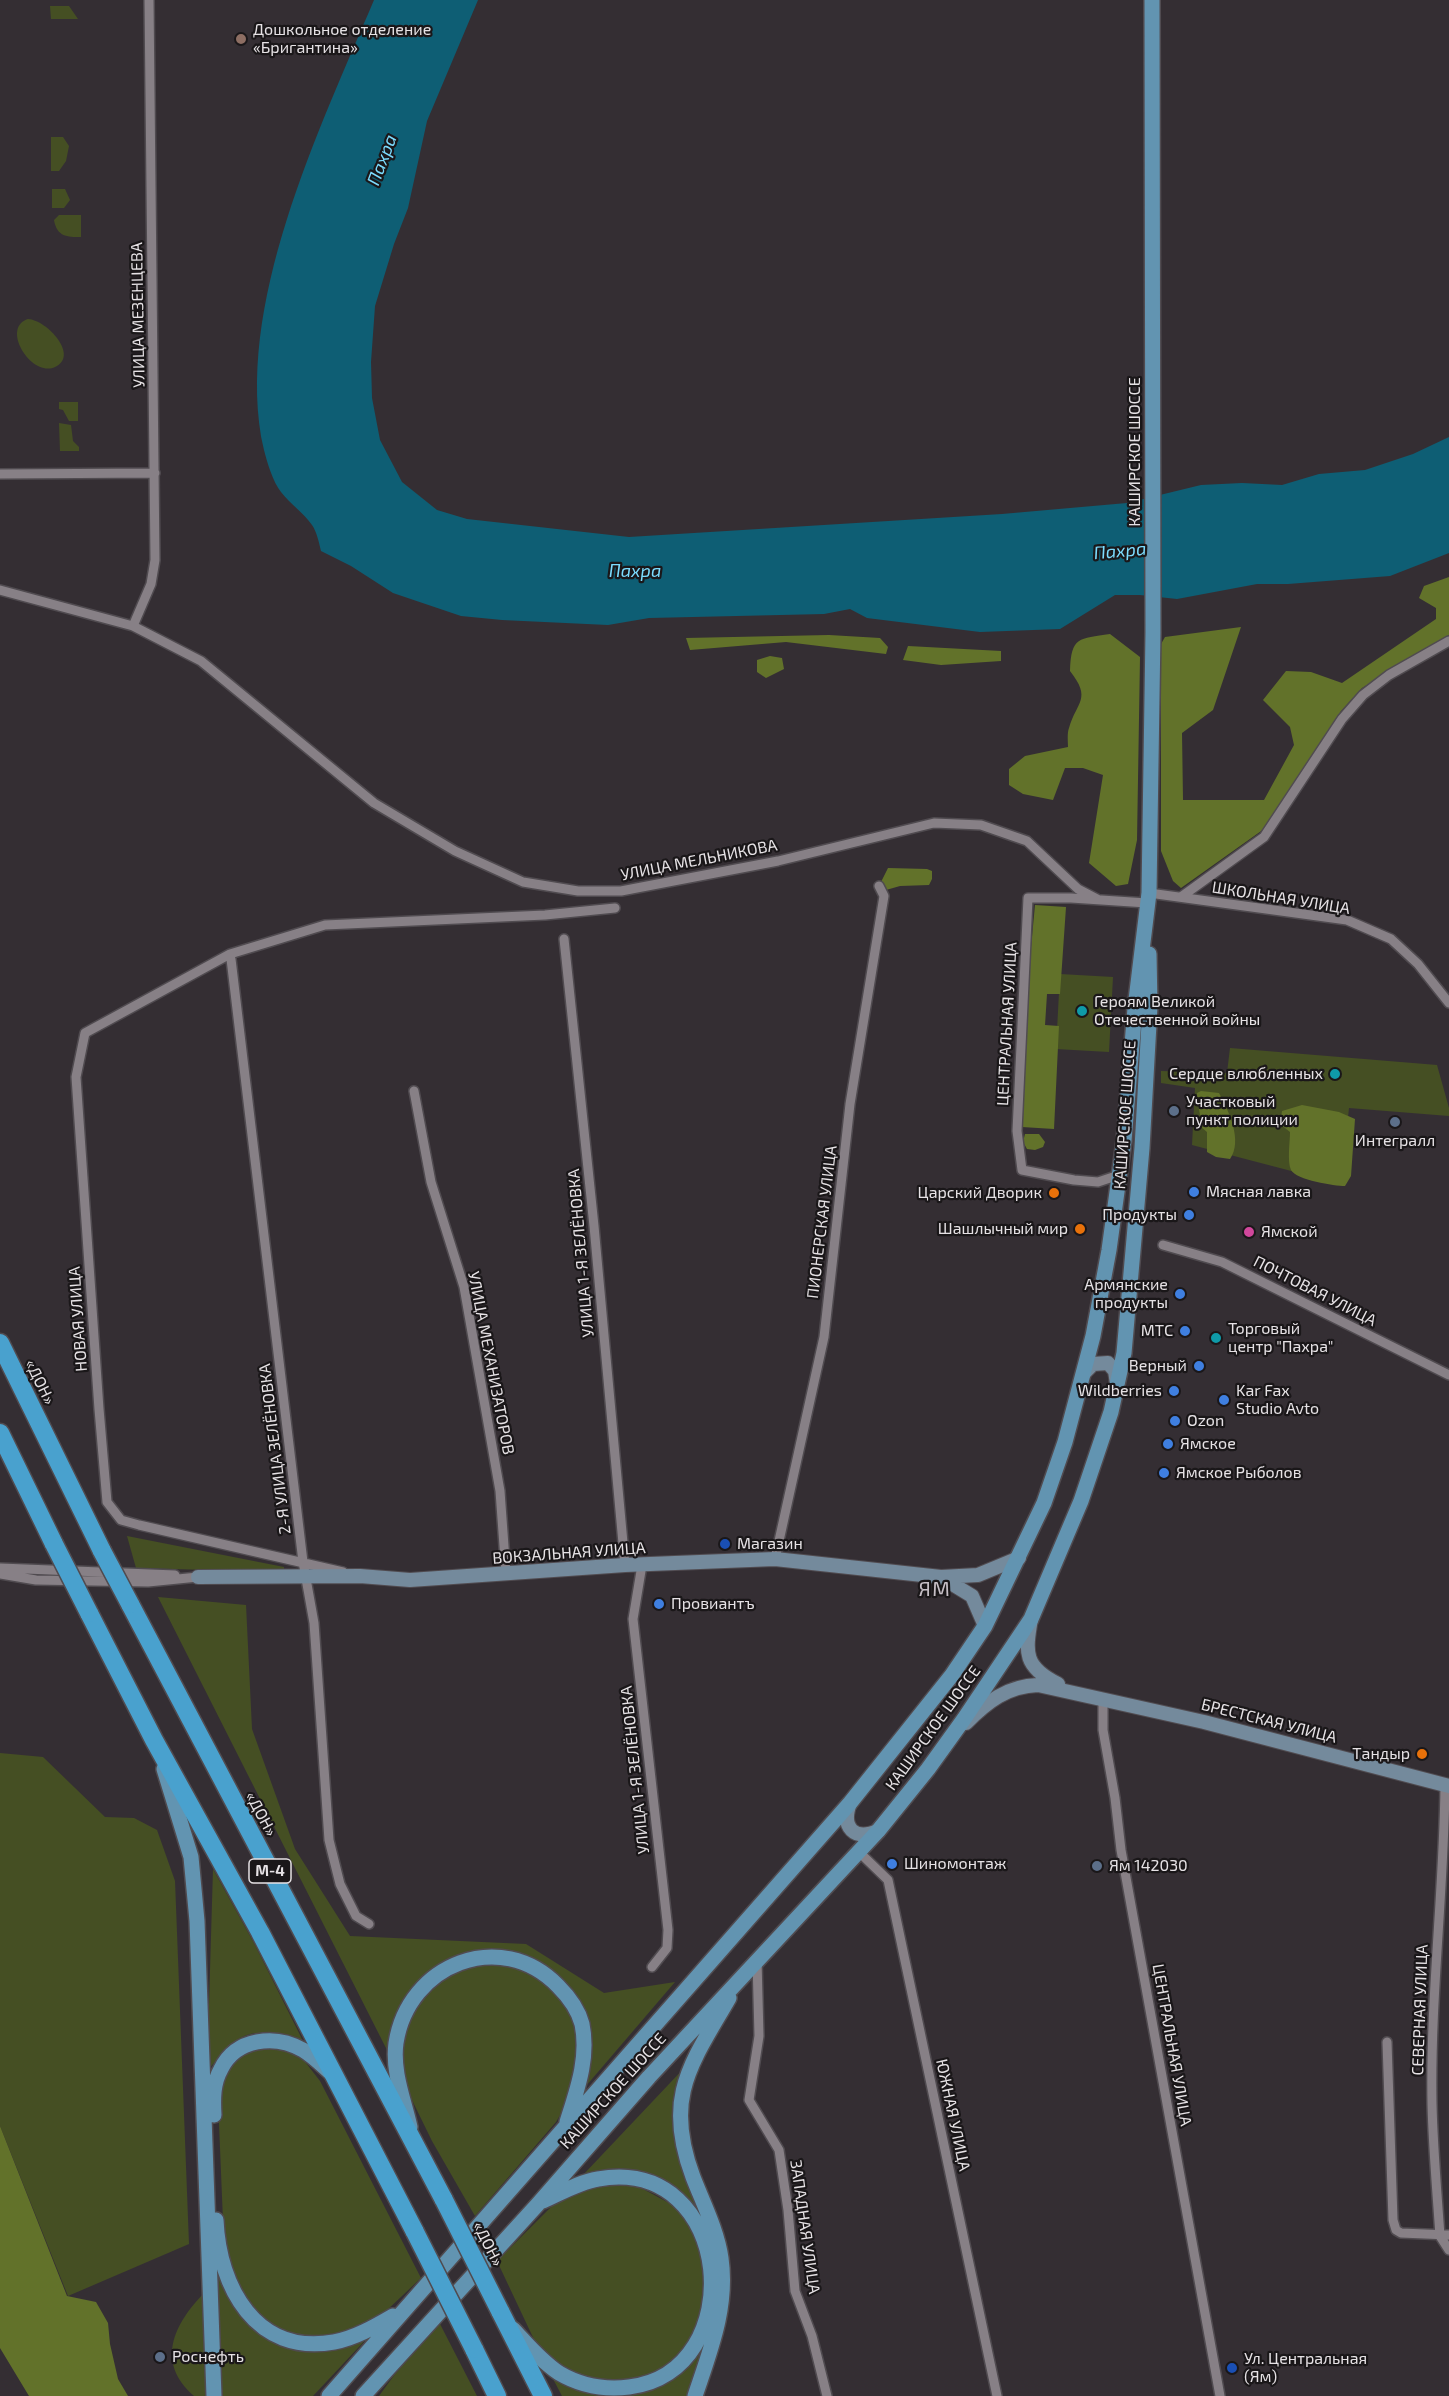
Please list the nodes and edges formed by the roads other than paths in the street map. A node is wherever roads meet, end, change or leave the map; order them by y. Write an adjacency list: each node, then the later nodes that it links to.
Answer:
1 (150, 0): 3 (street, УЛИЦА МЕЗЕНЦЕВА)
2 (1152, 0): 10 (main road, КАШИРСКОЕ ШОССЕ)
3 (155, 473): 4 (street); 6 (street, УЛИЦА МЕЗЕНЦЕВА)
4 (0, 474)
5 (0, 590): 6 (street, УЛИЦА МЕЛЬНИКОВА)
6 (133, 626): 11 (street, УЛИЦА МЕЛЬНИКОВА)
7 (1449, 641): 9 (street)
8 (879, 886): 25 (street, ПИОНЕРСКАЯ УЛИЦА)
9 (1181, 897): 10 (street, ШКОЛЬНАЯ УЛИЦА); 15 (street, ШКОЛЬНАЯ УЛИЦА)
10 (1148, 898): 11 (street, ЦЕНТРАЛЬНАЯ УЛИЦА); 17 (main road, КАШИРСКОЕ ШОССЕ); 22 (main road, КАШИРСКОЕ ШОССЕ)
11 (1099, 900): 17 (street, ЦЕНТРАЛЬНАЯ УЛИЦА)
12 (615, 908): 14 (street, НОВАЯ УЛИЦА)
13 (564, 939): 27 (street, УЛИЦА 1-Я ЗЕЛЁНОВКА)
14 (231, 956): 26 (street, 2-Я УЛИЦА ЗЕЛЁНОВКА); 26 (street, НОВАЯ УЛИЦА)
15 (1449, 1003)
16 (414, 1091): 31 (street, УЛИЦА МЕХАНИЗАТОРОВ)
17 (1119, 1175): 20 (main road, КАШИРСКОЕ ШОССЕ)
18 (1163, 1245): 21 (street, ПОЧТОВАЯ УЛИЦА)
19 (0, 1343): 53 (highway, «ДОН» / М-4, bridge)
20 (1083, 1374): 22 (street); 24 (main road, КАШИРСКОЕ ШОССЕ)
21 (1449, 1375)
22 (1118, 1386): 36 (main road, КАШИРСКОЕ ШОССЕ)
23 (0, 1434): 41 (highway, М-4, bridge)
24 (1019, 1558): 34 (street, ВОКЗАЛЬНАЯ УЛИЦА); 37 (main road, КАШИРСКОЕ ШОССЕ)
25 (775, 1559): 28 (street, ВОКЗАЛЬНАЯ УЛИЦА); 34 (street, ВОКЗАЛЬНАЯ УЛИЦА)
26 (303, 1562): 32 (street, НОВАЯ УЛИЦА); 35 (street, 2-Я УЛИЦА ЗЕЛЁНОВКА)
27 (625, 1565): 28 (street, ВОКЗАЛЬНАЯ УЛИЦА); 31 (street, ВОКЗАЛЬНАЯ УЛИЦА)
28 (642, 1565): 48 (street, УЛИЦА 1-Я ЗЕЛЁНОВКА)
29 (0, 1568): 33 (street)
30 (0, 1574): 33 (street)
31 (506, 1574): 32 (street, ВОКЗАЛЬНАЯ УЛИЦА)
32 (360, 1576): 35 (street, ВОКЗАЛЬНАЯ УЛИЦА)
33 (198, 1577): 35 (street, ВОКЗАЛЬНАЯ УЛИЦА)
34 (941, 1577): 37 (street, ВОКЗАЛЬНАЯ УЛИЦА)
35 (306, 1578): 46 (street, 2-Я УЛИЦА ЗЕЛЁНОВКА)
36 (1031, 1619): 38 (street, БРЕСТСКАЯ УЛИЦА); 40 (main road, КАШИРСКОЕ ШОССЕ)
37 (985, 1626): 43 (main road, КАШИРСКОЕ ШОССЕ)
38 (1079, 1693): 39 (street, БРЕСТСКАЯ УЛИЦА); 40 (street, БРЕСТСКАЯ УЛИЦА)
39 (1103, 1698): 42 (street, БРЕСТСКАЯ УЛИЦА); 69 (street, ЦЕНТРАЛЬНАЯ УЛИЦА)
40 (950, 1739): 44 (main road, КАШИРСКОЕ ШОССЕ)
41 (154, 1740): 51 (highway, М-4); 60 (main road)
42 (1447, 1786): 55 (street, СЕВЕРНАЯ УЛИЦА)
43 (850, 1803): 44 (street); 52 (main road, КАШИРСКОЕ ШОССЕ)
44 (878, 1831): 45 (main road, КАШИРСКОЕ ШОССЕ)
45 (859, 1852): 47 (main road, КАШИРСКОЕ ШОССЕ); 68 (street, ЮЖНАЯ УЛИЦА)
46 (369, 1924)
47 (757, 1960): 49 (main road, КАШИРСКОЕ ШОССЕ); 67 (street, ЗАПАДНАЯ УЛИЦА)
48 (652, 1967)
49 (744, 1973): 54 (main road, КАШИРСКОЕ ШОССЕ); 66 (main road)
50 (1387, 2042): 55 (street)
51 (336, 2078): 57 (main road); 64 (highway, М-4, bridge)
52 (565, 2129): 53 (main road); 57 (main road, КАШИРСКОЕ ШОССЕ)
53 (412, 2136): 58 (highway, «ДОН» / М-4, bridge)
54 (538, 2204): 58 (main road); 59 (main road, КАШИРСКОЕ ШОССЕ)
55 (1442, 2235): 56 (street)
56 (1449, 2250)
57 (404, 2310): 61 (main road, КАШИРСКОЕ ШОССЕ)
58 (503, 2316): 65 (highway, «ДОН» / М-4)
59 (380, 2376): 62 (main road, КАШИРСКОЕ ШОССЕ); 63 (main road)
60 (214, 2396)
61 (329, 2396)
62 (363, 2396)
63 (371, 2396)
64 (497, 2396)
65 (543, 2396)
66 (695, 2396)
67 (827, 2396)
68 (997, 2396)
69 (1220, 2396)

